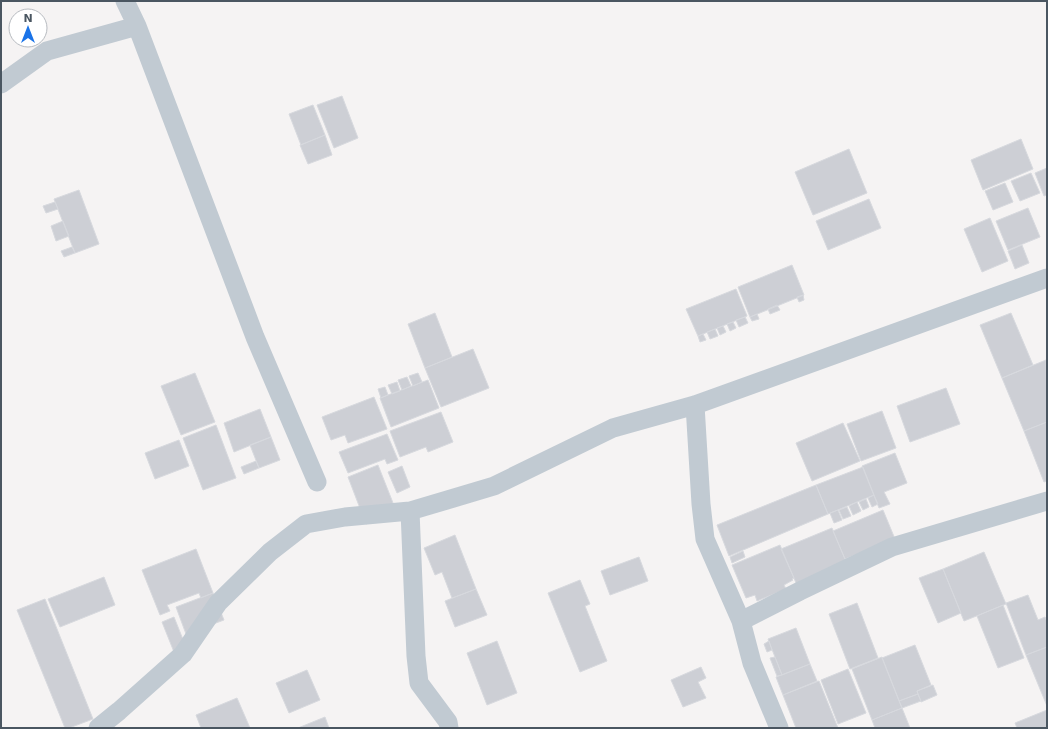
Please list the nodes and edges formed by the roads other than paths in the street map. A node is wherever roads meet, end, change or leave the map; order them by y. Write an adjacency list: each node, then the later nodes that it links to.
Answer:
1 (125, 1): 2 (street)
2 (137, 26): 3 (street); 6 (street)
3 (1, 84)
4 (1047, 278): 5 (street)
5 (695, 405): 8 (street); 9 (street)
6 (318, 482)
7 (1047, 501): 9 (street)
8 (410, 510): 10 (street); 11 (street)
9 (741, 622): 12 (street)
10 (98, 728)
11 (449, 728)
12 (779, 728)

